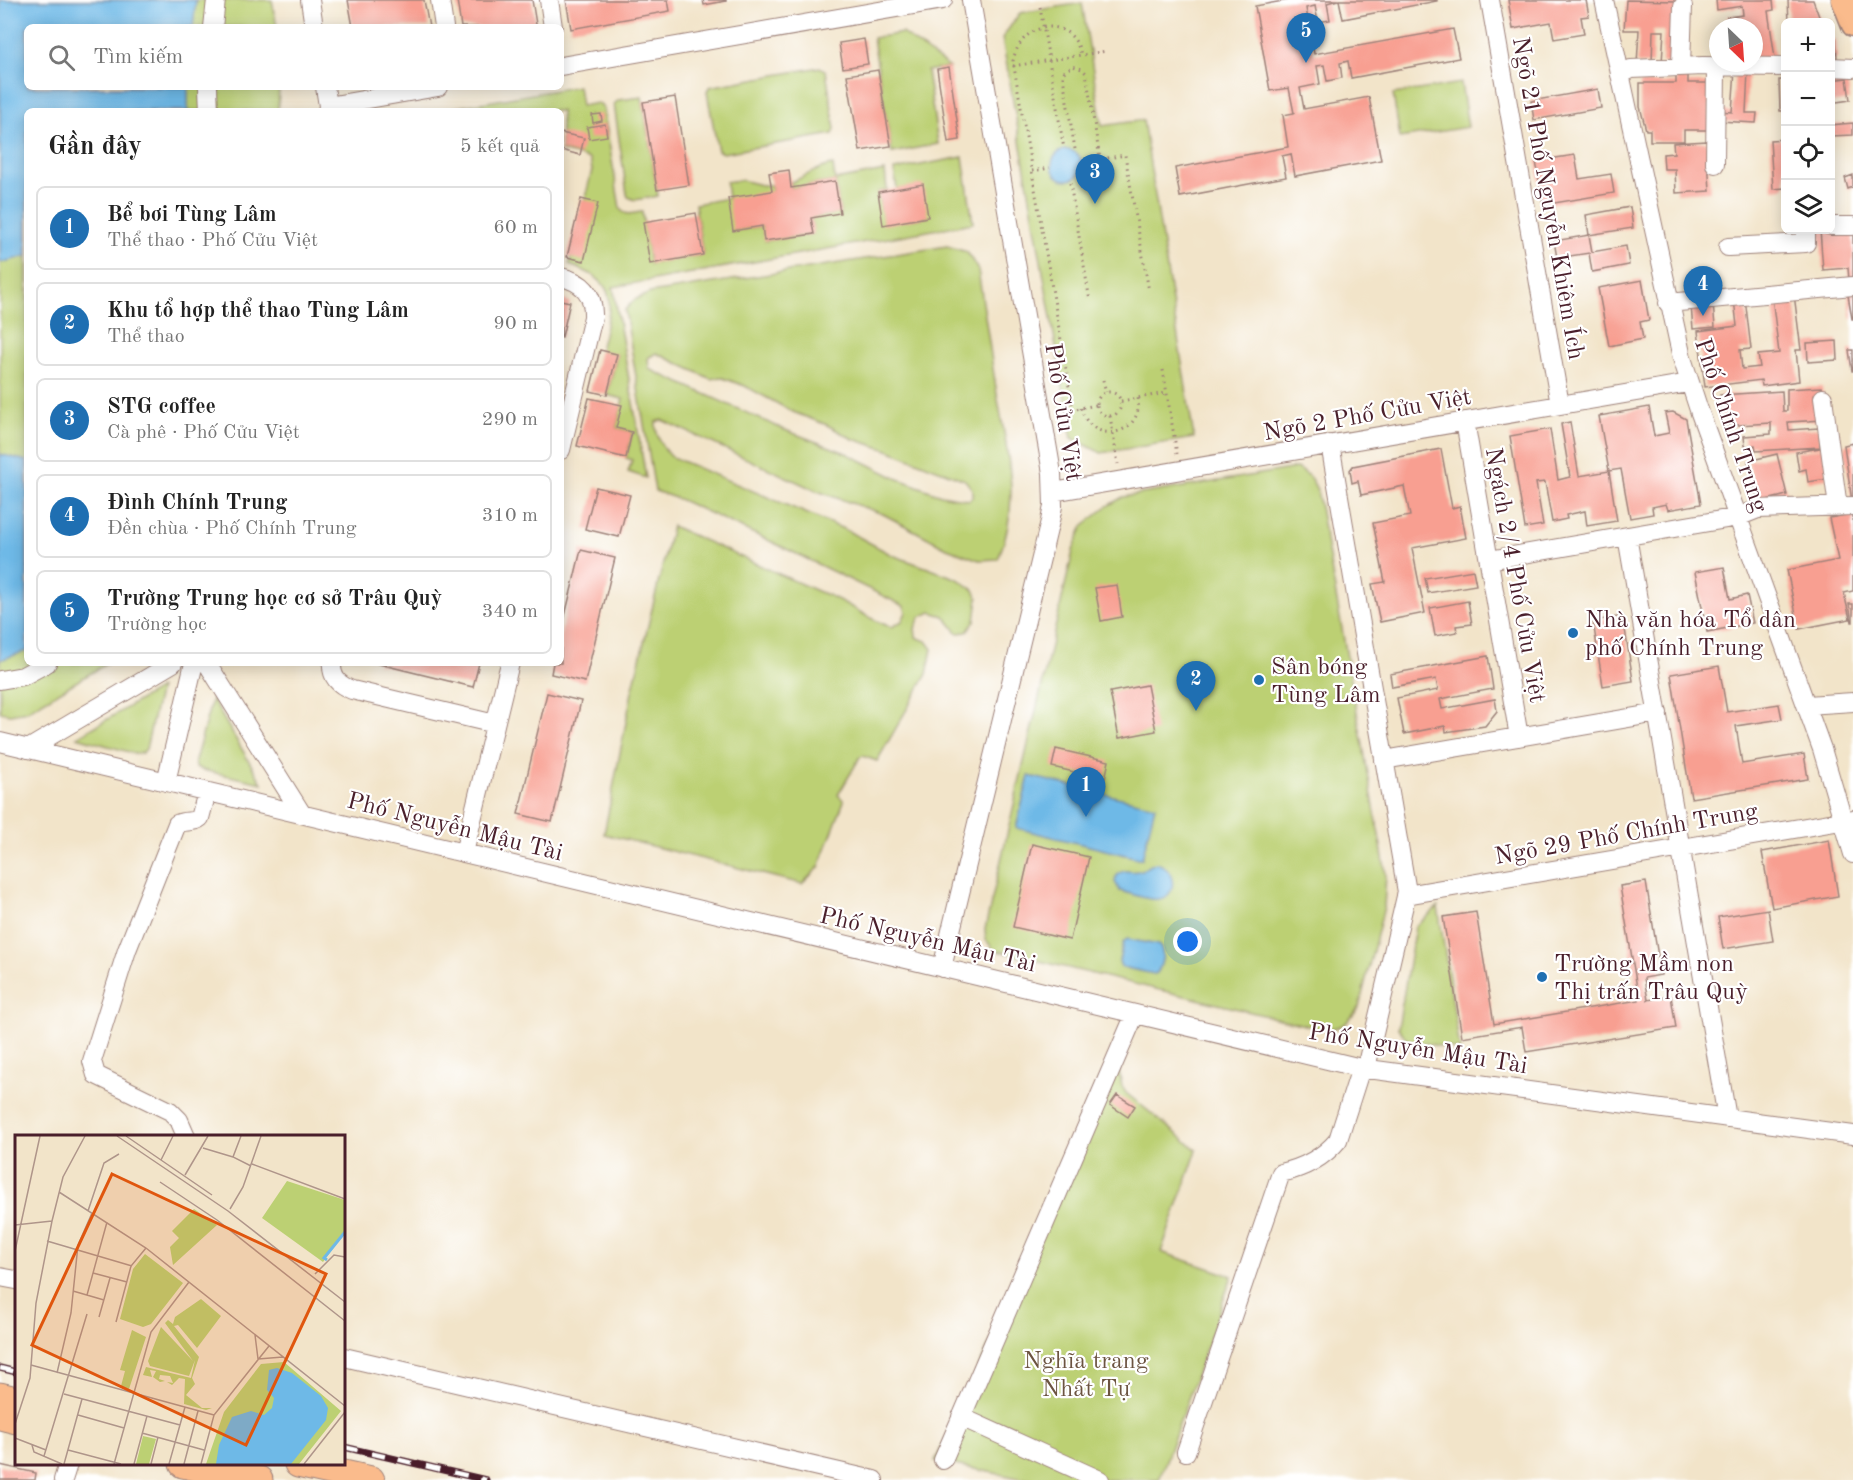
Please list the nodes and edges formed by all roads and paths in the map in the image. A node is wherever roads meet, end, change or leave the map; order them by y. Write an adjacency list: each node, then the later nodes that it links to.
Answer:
1 (216, 0): 12 (street)
2 (310, 0): 13 (street)
3 (440, 0): 14 (street)
4 (549, 0): 15 (street)
5 (943, 0): 21 (street)
6 (971, 0): 73 (street, Phố Cửu Việt)
7 (1490, 0): 62 (street, Ngõ 21 Phố Nguyễn Khiêm Ích)
8 (1604, 0): 30 (street, Phố Chính Trung)
9 (1843, 0): 16 (main road)
10 (1683, 6): 23 (street)
11 (1040, 7): 17 (path)
12 (213, 24)
13 (314, 24)
14 (444, 24)
15 (553, 24)
16 (1853, 25)
17 (1044, 28): 19 (path); 20 (path); 22 (path)
18 (1107, 51): 19 (path)
19 (1081, 55): 20 (path)
20 (1049, 61): 22 (path); 36 (path)
21 (564, 65)
22 (1014, 66): 42 (path)
23 (1681, 66): 24 (street); 30 (street)
24 (1709, 66)
25 (1763, 67): 26 (street)
26 (1781, 67)
27 (1835, 68): 28 (street)
28 (1853, 68)
29 (1716, 72): 40 (street)
30 (1620, 75): 52 (street, Phố Chính Trung)
31 (208, 90): 34 (street)
32 (325, 90): 35 (street)
33 (422, 90): 35 (street)
34 (209, 108)
35 (327, 108)
36 (1064, 149)
37 (1075, 149): 38 (path)
38 (1100, 159): 39 (path); 50 (path)
39 (1084, 162)
40 (1715, 164)
41 (1050, 168): 42 (path)
42 (1032, 171): 64 (path)
43 (1070, 183): 51 (path)
44 (1835, 226): 45 (street)
45 (1853, 226)
46 (1806, 234): 47 (street)
47 (1728, 247)
48 (564, 278): 69 (street)
49 (1853, 286): 52 (street)
50 (1149, 291)
51 (1090, 301)
52 (1668, 303): 55 (street, Phố Chính Trung)
53 (1163, 370): 57 (path)
54 (1103, 380): 56 (path)
55 (1689, 382): 62 (street, Ngõ 2 Phố Cửu Việt); 75 (street, Phố Chính Trung)
56 (1106, 392): 60 (path); 61 (path)
57 (1167, 393): 58 (path); 71 (path)
58 (1138, 398): 60 (path); 68 (path)
59 (1823, 398): 74 (street)
60 (1121, 401): 66 (path)
61 (1096, 405): 63 (path); 66 (path)
62 (1560, 405): 67 (street, Ngõ 2 Phố Cửu Việt)
63 (1081, 408): 64 (path); 68 (path)
64 (1073, 410): 65 (path)
65 (1065, 411)
66 (1110, 416): 68 (path)
67 (1465, 421): 70 (street, Ngõ 2 Phố Cửu Việt); 77 (street, Ngách 2/4 Phố Cửu Việt)
68 (1113, 433): 72 (path)
69 (564, 438)
70 (1330, 444): 71 (street, Ngõ 2 Phố Cửu Việt); 92 (street)
71 (1180, 470): 72 (street, Ngõ 2 Phố Cửu Việt)
72 (1121, 481): 73 (street, Ngõ 2 Phố Cửu Việt)
73 (1053, 492): 101 (street, Phố Cửu Việt)
74 (1845, 506): 75 (street)
75 (1738, 518): 76 (street); 86 (street, Phố Chính Trung)
76 (1627, 537): 77 (street); 87 (street)
77 (1489, 560): 89 (street, Ngách 2/4 Phố Cửu Việt)
78 (41, 666): 84 (street)
79 (168, 666): 91 (street)
80 (193, 666): 93 (street)
81 (209, 666): 95 (street)
82 (332, 666): 88 (street)
83 (509, 666): 88 (street)
84 (0, 680)
85 (1853, 702): 86 (street)
86 (1806, 705): 96 (street, Phố Chính Trung)
87 (1658, 713): 89 (street); 97 (street)
88 (495, 724): 98 (street)
89 (1519, 736): 92 (street)
90 (0, 742): 91 (street, Phố Nguyễn Mậu Tài)
91 (28, 748): 93 (street, Phố Nguyễn Mậu Tài)
92 (1384, 760): 100 (street)
93 (166, 782): 94 (street, Phố Nguyễn Mậu Tài)
94 (207, 792): 95 (street, Phố Nguyễn Mậu Tài); 105 (street)
95 (302, 814): 98 (street, Phố Nguyễn Mậu Tài)
96 (1849, 819): 97 (street, Ngõ 29 Phố Chính Trung); 99 (street, Phố Chính Trung)
97 (1681, 848): 100 (street, Ngõ 29 Phố Chính Trung); 104 (street)
98 (464, 853): 101 (street, Phố Nguyễn Mậu Tài)
99 (1853, 854)
100 (1406, 896): 103 (street)
101 (942, 968): 102 (street, Phố Nguyễn Mậu Tài)
102 (1135, 1014): 103 (street, Phố Nguyễn Mậu Tài); 113 (street)
103 (1363, 1068): 104 (street, Phố Nguyễn Mậu Tài); 115 (street)
104 (1727, 1118): 106 (street, Phố Nguyễn Mậu Tài)
105 (185, 1135)
106 (1853, 1136)
107 (0, 1277): 108 (street)
108 (15, 1280)
109 (345, 1357): 123 (street)
110 (0, 1396): 111 (highway)
111 (15, 1400)
112 (0, 1416): 114 (highway)
113 (962, 1418): 116 (street); 124 (street)
114 (15, 1420)
115 (1186, 1452)
116 (944, 1460)
117 (68, 1465): 120 (street)
118 (188, 1465): 121 (highway)
119 (303, 1465): 122 (highway)
120 (63, 1480)
121 (259, 1480)
122 (371, 1480)
123 (874, 1480)
124 (1100, 1480)

